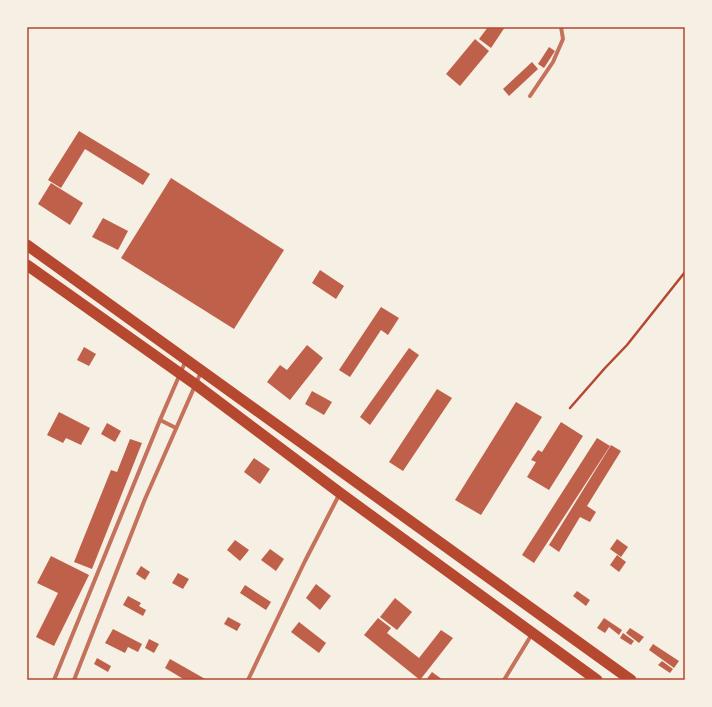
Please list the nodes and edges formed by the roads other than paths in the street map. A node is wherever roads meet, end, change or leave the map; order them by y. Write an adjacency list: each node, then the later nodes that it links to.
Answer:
1 (561, 27): 2 (street)
2 (530, 96)
3 (27, 245): 7 (highway)
4 (27, 262): 6 (highway)
5 (27, 265): 6 (highway)
6 (43, 276): 9 (highway)
7 (186, 360): 8 (highway); 9 (street)
8 (202, 371): 10 (street); 20 (highway)
9 (180, 373): 10 (highway); 11 (street)
10 (195, 384): 12 (street); 13 (highway)
11 (160, 420): 12 (street); 15 (street)
12 (176, 428): 16 (street)
13 (340, 493): 14 (highway); 17 (street)
14 (532, 633): 18 (street); 19 (highway)
15 (54, 680)
16 (74, 680)
17 (248, 680)
18 (504, 680)
19 (597, 680)
20 (631, 680)

